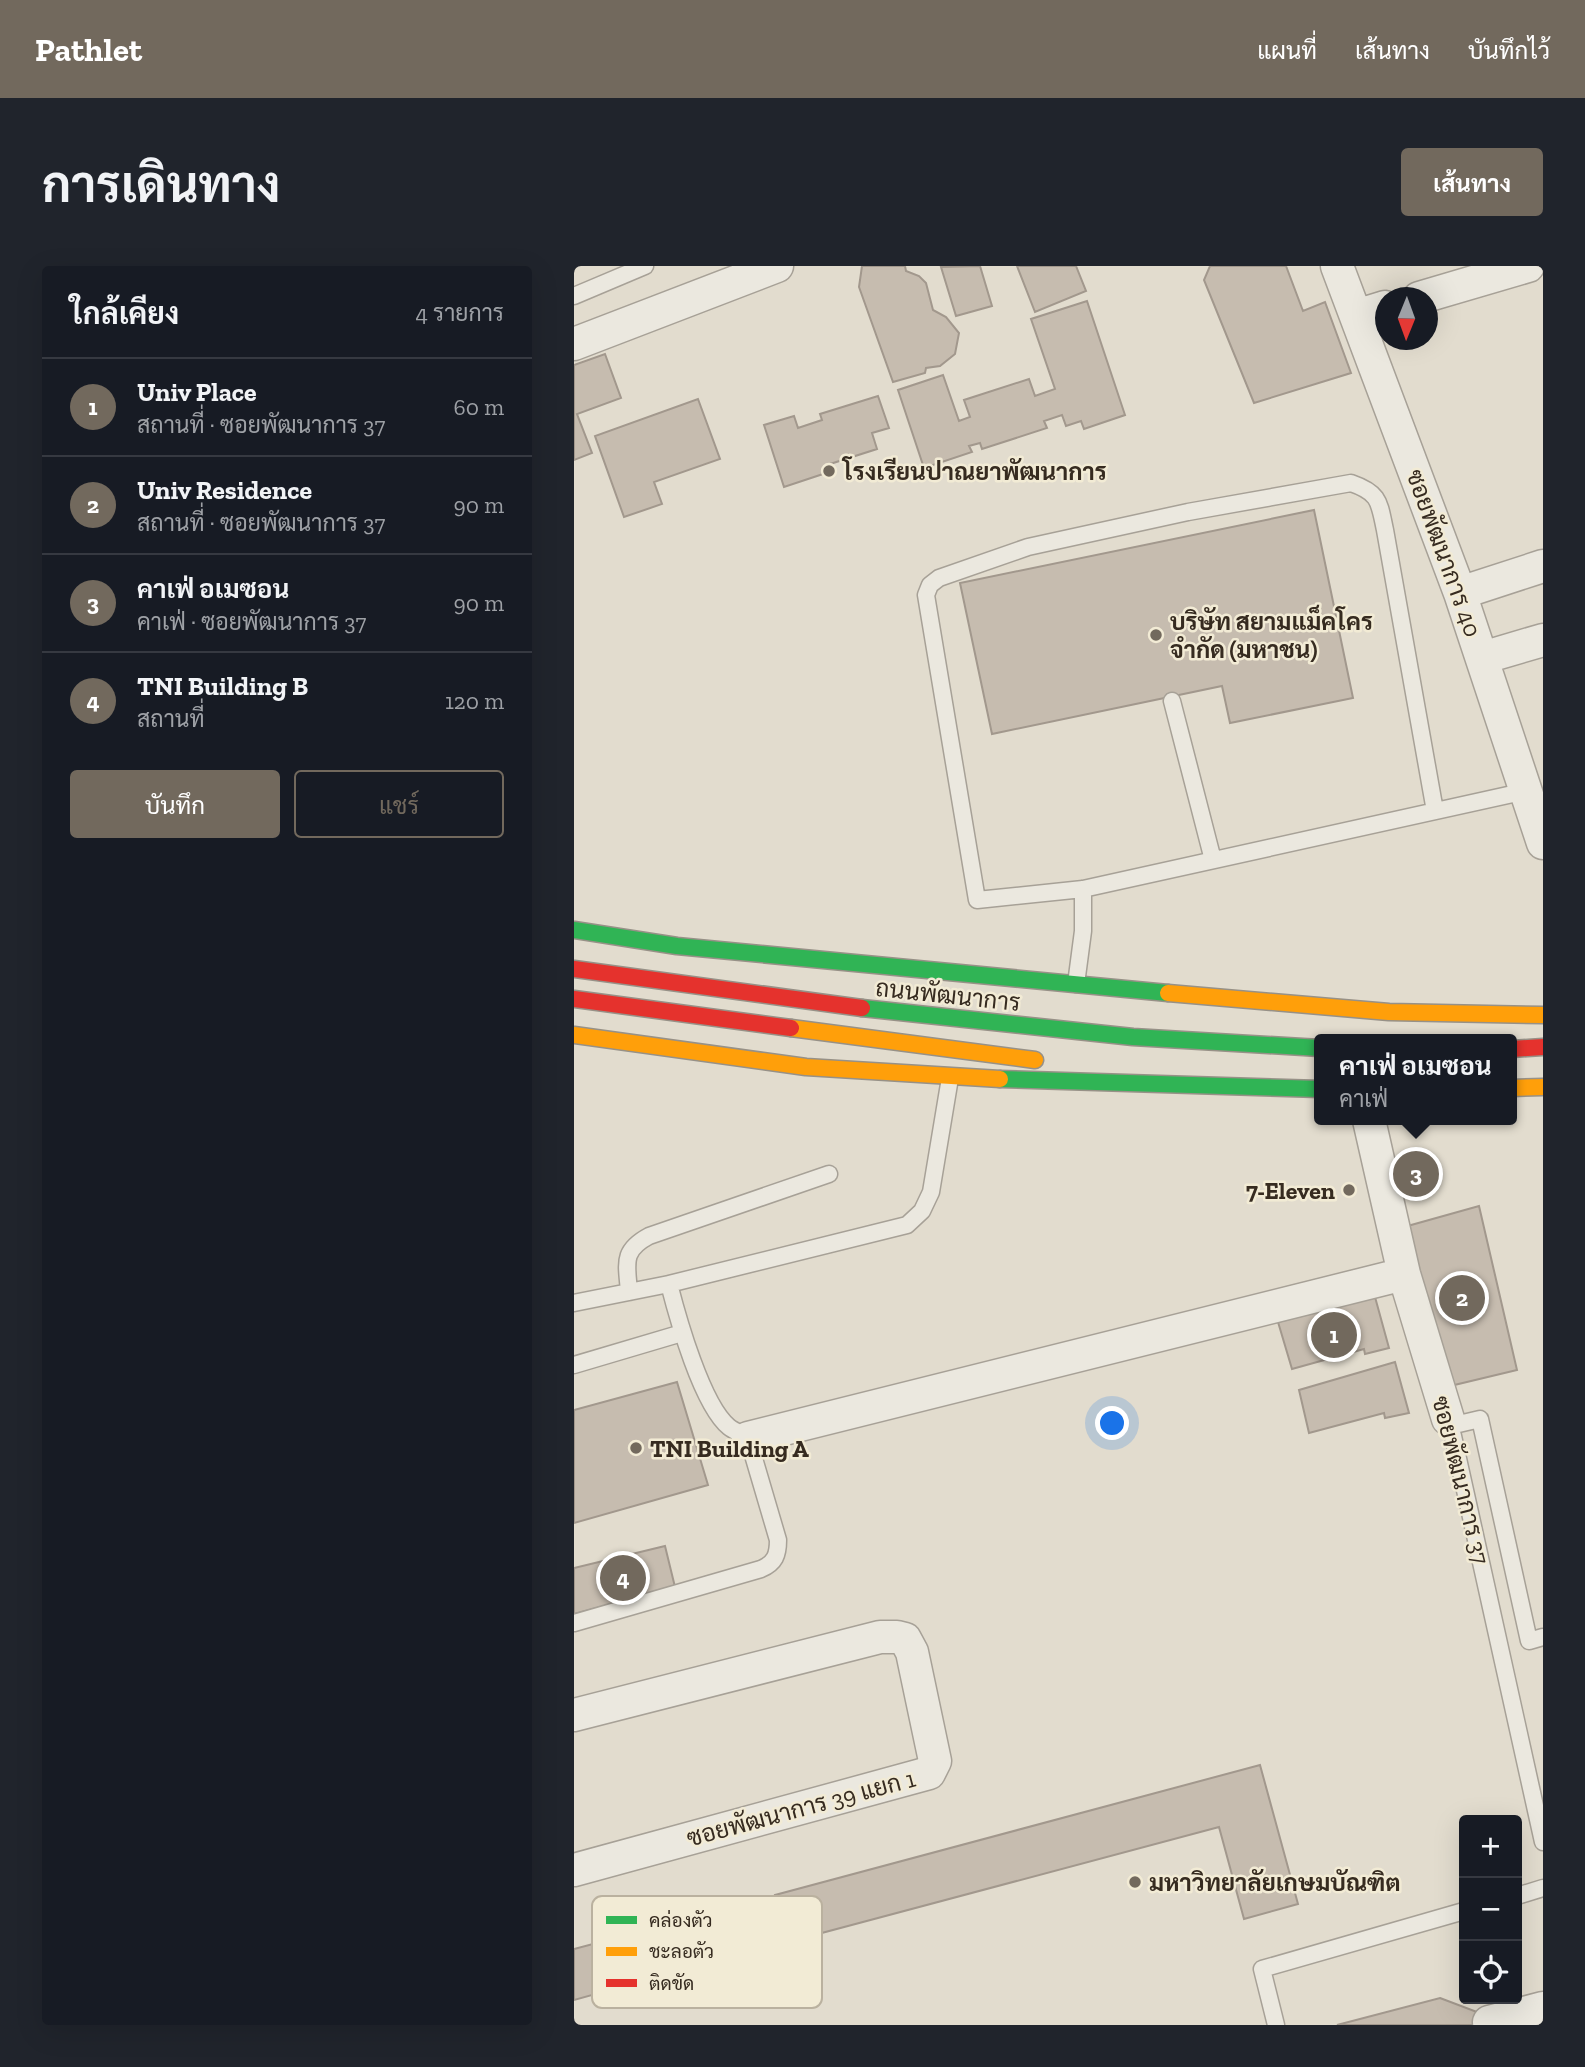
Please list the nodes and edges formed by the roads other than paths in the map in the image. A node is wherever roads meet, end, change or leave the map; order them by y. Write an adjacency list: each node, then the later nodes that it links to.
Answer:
1 (645, 266): 7 (lane)
2 (1337, 266): 8 (street, ซอยพัฒนาการ 40)
3 (1528, 266): 6 (street)
4 (771, 267): 5 (street)
5 (723, 276): 9 (street)
6 (1438, 292)
7 (574, 296)
8 (1371, 312): 11 (street, ซอยพัฒนาการ 40)
9 (574, 344)
10 (1543, 566): 11 (street)
11 (1460, 593): 13 (street, ซอยพัฒนาการ 40)
12 (1543, 640): 13 (street)
13 (1482, 658): 15 (street, ซอยพัฒนาการ 40)
14 (1172, 701): 18 (lane)
15 (1526, 791): 16 (lane); 17 (street, ซอยพัฒนาการ 40)
16 (1435, 811): 18 (lane); 19 (lane)
17 (1543, 843)
18 (1213, 860): 19 (lane)
19 (1083, 889): 24 (lane)
20 (601, 917): 22 (main road)
21 (574, 930): 22 (main road)
22 (677, 946): 24 (main road)
23 (574, 969): 29 (main road, ถนนพัฒนาการ)
24 (1076, 986): 26 (main road)
25 (574, 999): 32 (main road)
26 (1543, 1015)
27 (574, 1035): 31 (main road)
28 (1543, 1047): 30 (main road)
29 (1314, 1048)
30 (1517, 1049)
31 (950, 1078): 32 (main road); 39 (lane)
32 (1143, 1084): 35 (main road)
33 (1543, 1087): 34 (main road)
34 (1517, 1088)
35 (1314, 1089)
36 (1370, 1125): 38 (street, ซอยพัฒนาการ 37)
37 (829, 1174): 40 (lane)
38 (1404, 1274): 44 (street, ซอยพัฒนาการ 37); 45 (street)
39 (669, 1284): 40 (lane); 42 (lane)
40 (629, 1292): 41 (lane)
41 (574, 1303)
42 (682, 1334): 43 (lane); 45 (lane)
43 (574, 1365)
44 (1449, 1423): 47 (lane); 49 (lane, ซอยพัฒนาการ 37)
45 (748, 1438): 46 (lane)
46 (574, 1623)
47 (1543, 1637)
48 (574, 1715): 50 (street, ซอยพัฒนาการ 39 แยก 1)
49 (1543, 1842)
50 (574, 1870)
51 (1543, 1888): 52 (lane)
52 (1522, 1894)
53 (1459, 1912): 56 (lane)
54 (1543, 2008): 55 (street)
55 (1489, 2022)
56 (1276, 2025)

